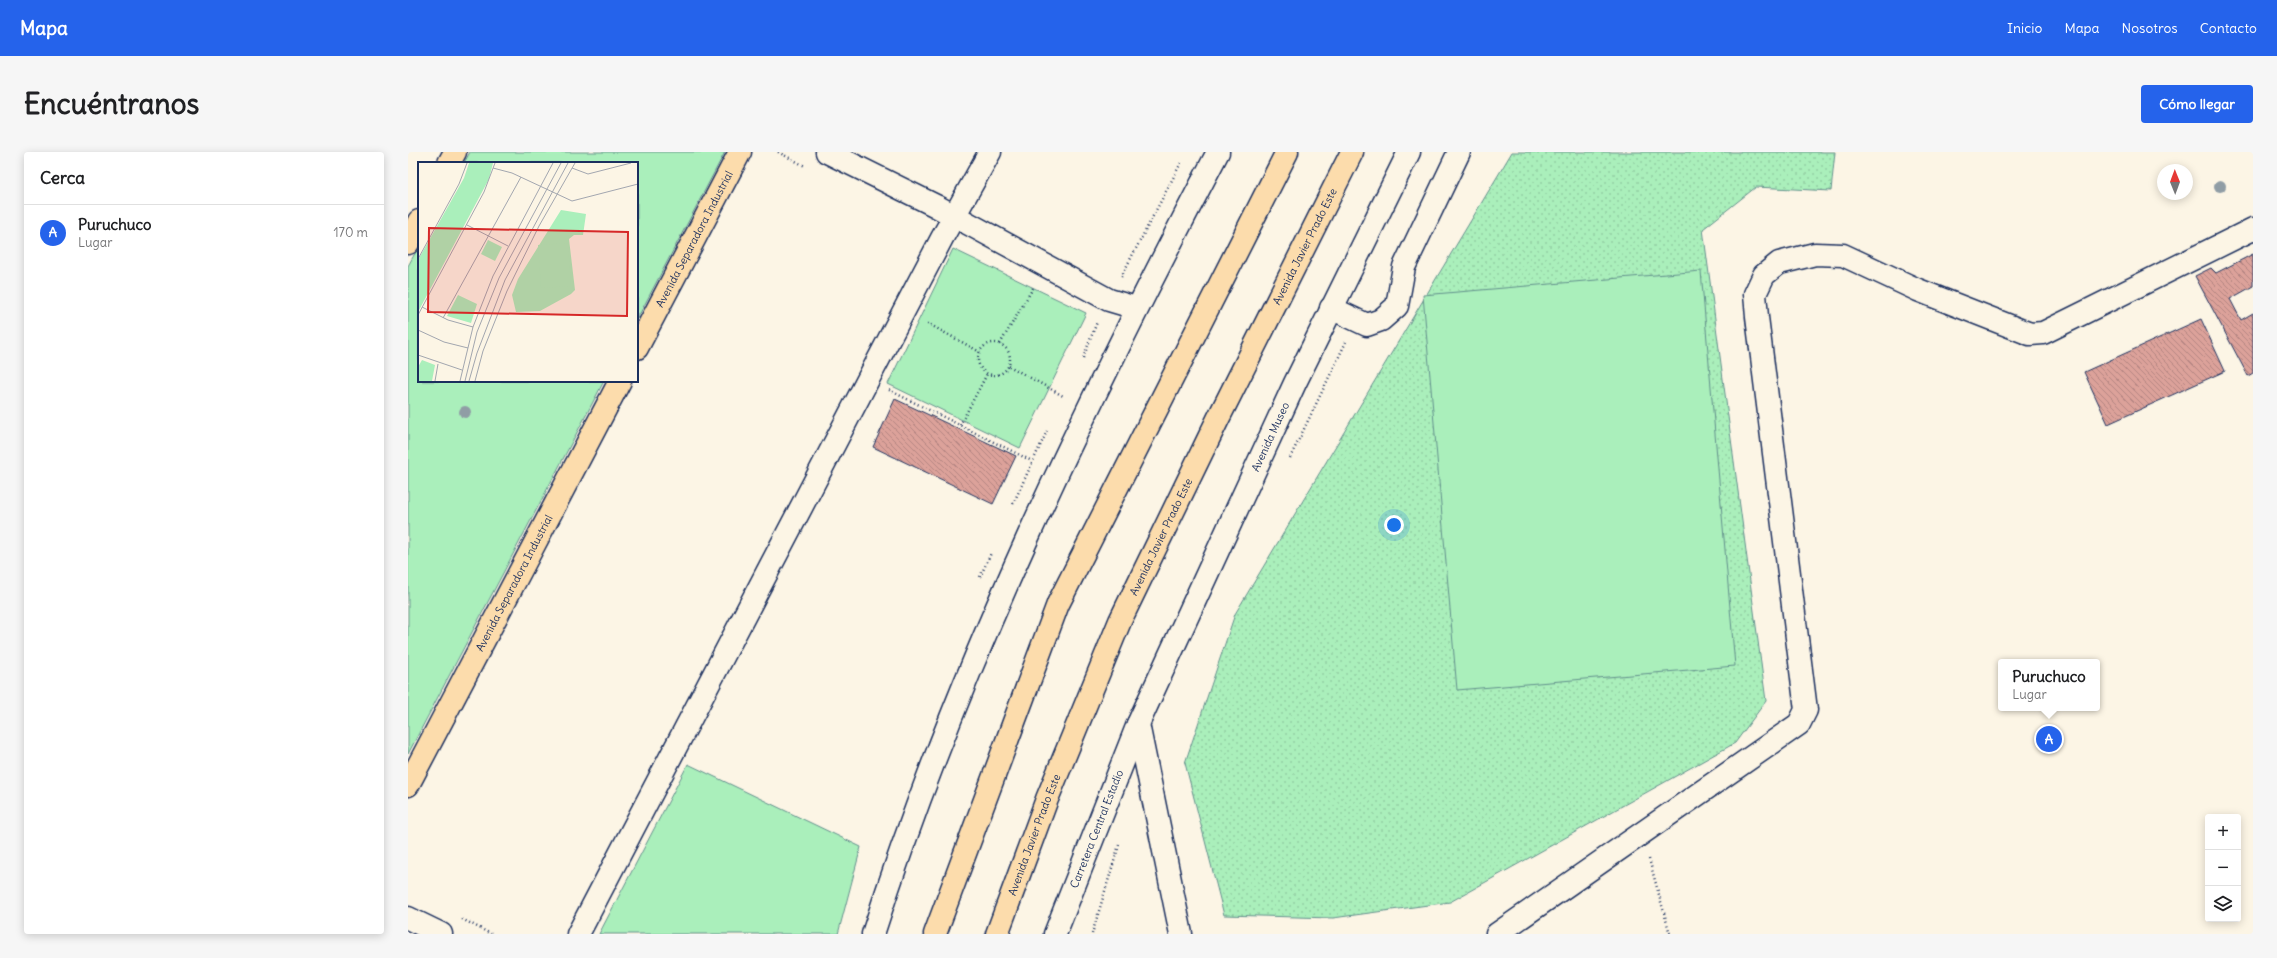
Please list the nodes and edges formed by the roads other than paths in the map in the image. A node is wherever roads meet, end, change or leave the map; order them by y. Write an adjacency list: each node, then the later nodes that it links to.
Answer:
1 (455, 152): 10 (main road)
2 (740, 152): 17 (main road, Avenida Separadora Industrial)
3 (827, 152): 11 (street)
4 (990, 152): 11 (street)
5 (1218, 152): 15 (street)
6 (1287, 152): 25 (main road)
7 (1352, 152): 26 (main road, Avenida Javier Prado Este)
8 (1409, 152): 16 (street, Avenida Museo)
9 (1459, 152): 16 (street)
10 (450, 162)
11 (954, 216): 15 (street); 23 (street)
12 (418, 223): 14 (main road)
13 (2253, 229): 29 (street)
14 (408, 243)
15 (1136, 308): 24 (street)
16 (1331, 308): 19 (street, Avenida Museo)
17 (638, 346)
18 (619, 382): 20 (main road, Avenida Separadora Industrial)
19 (1138, 724): 27 (street, Carretera Central Estadio); 28 (street)
20 (408, 785)
21 (408, 918): 22 (street)
22 (441, 934)
23 (578, 934)
24 (873, 934)
25 (935, 934)
26 (997, 934)
27 (1055, 934)
28 (1181, 934)
29 (1497, 934)

